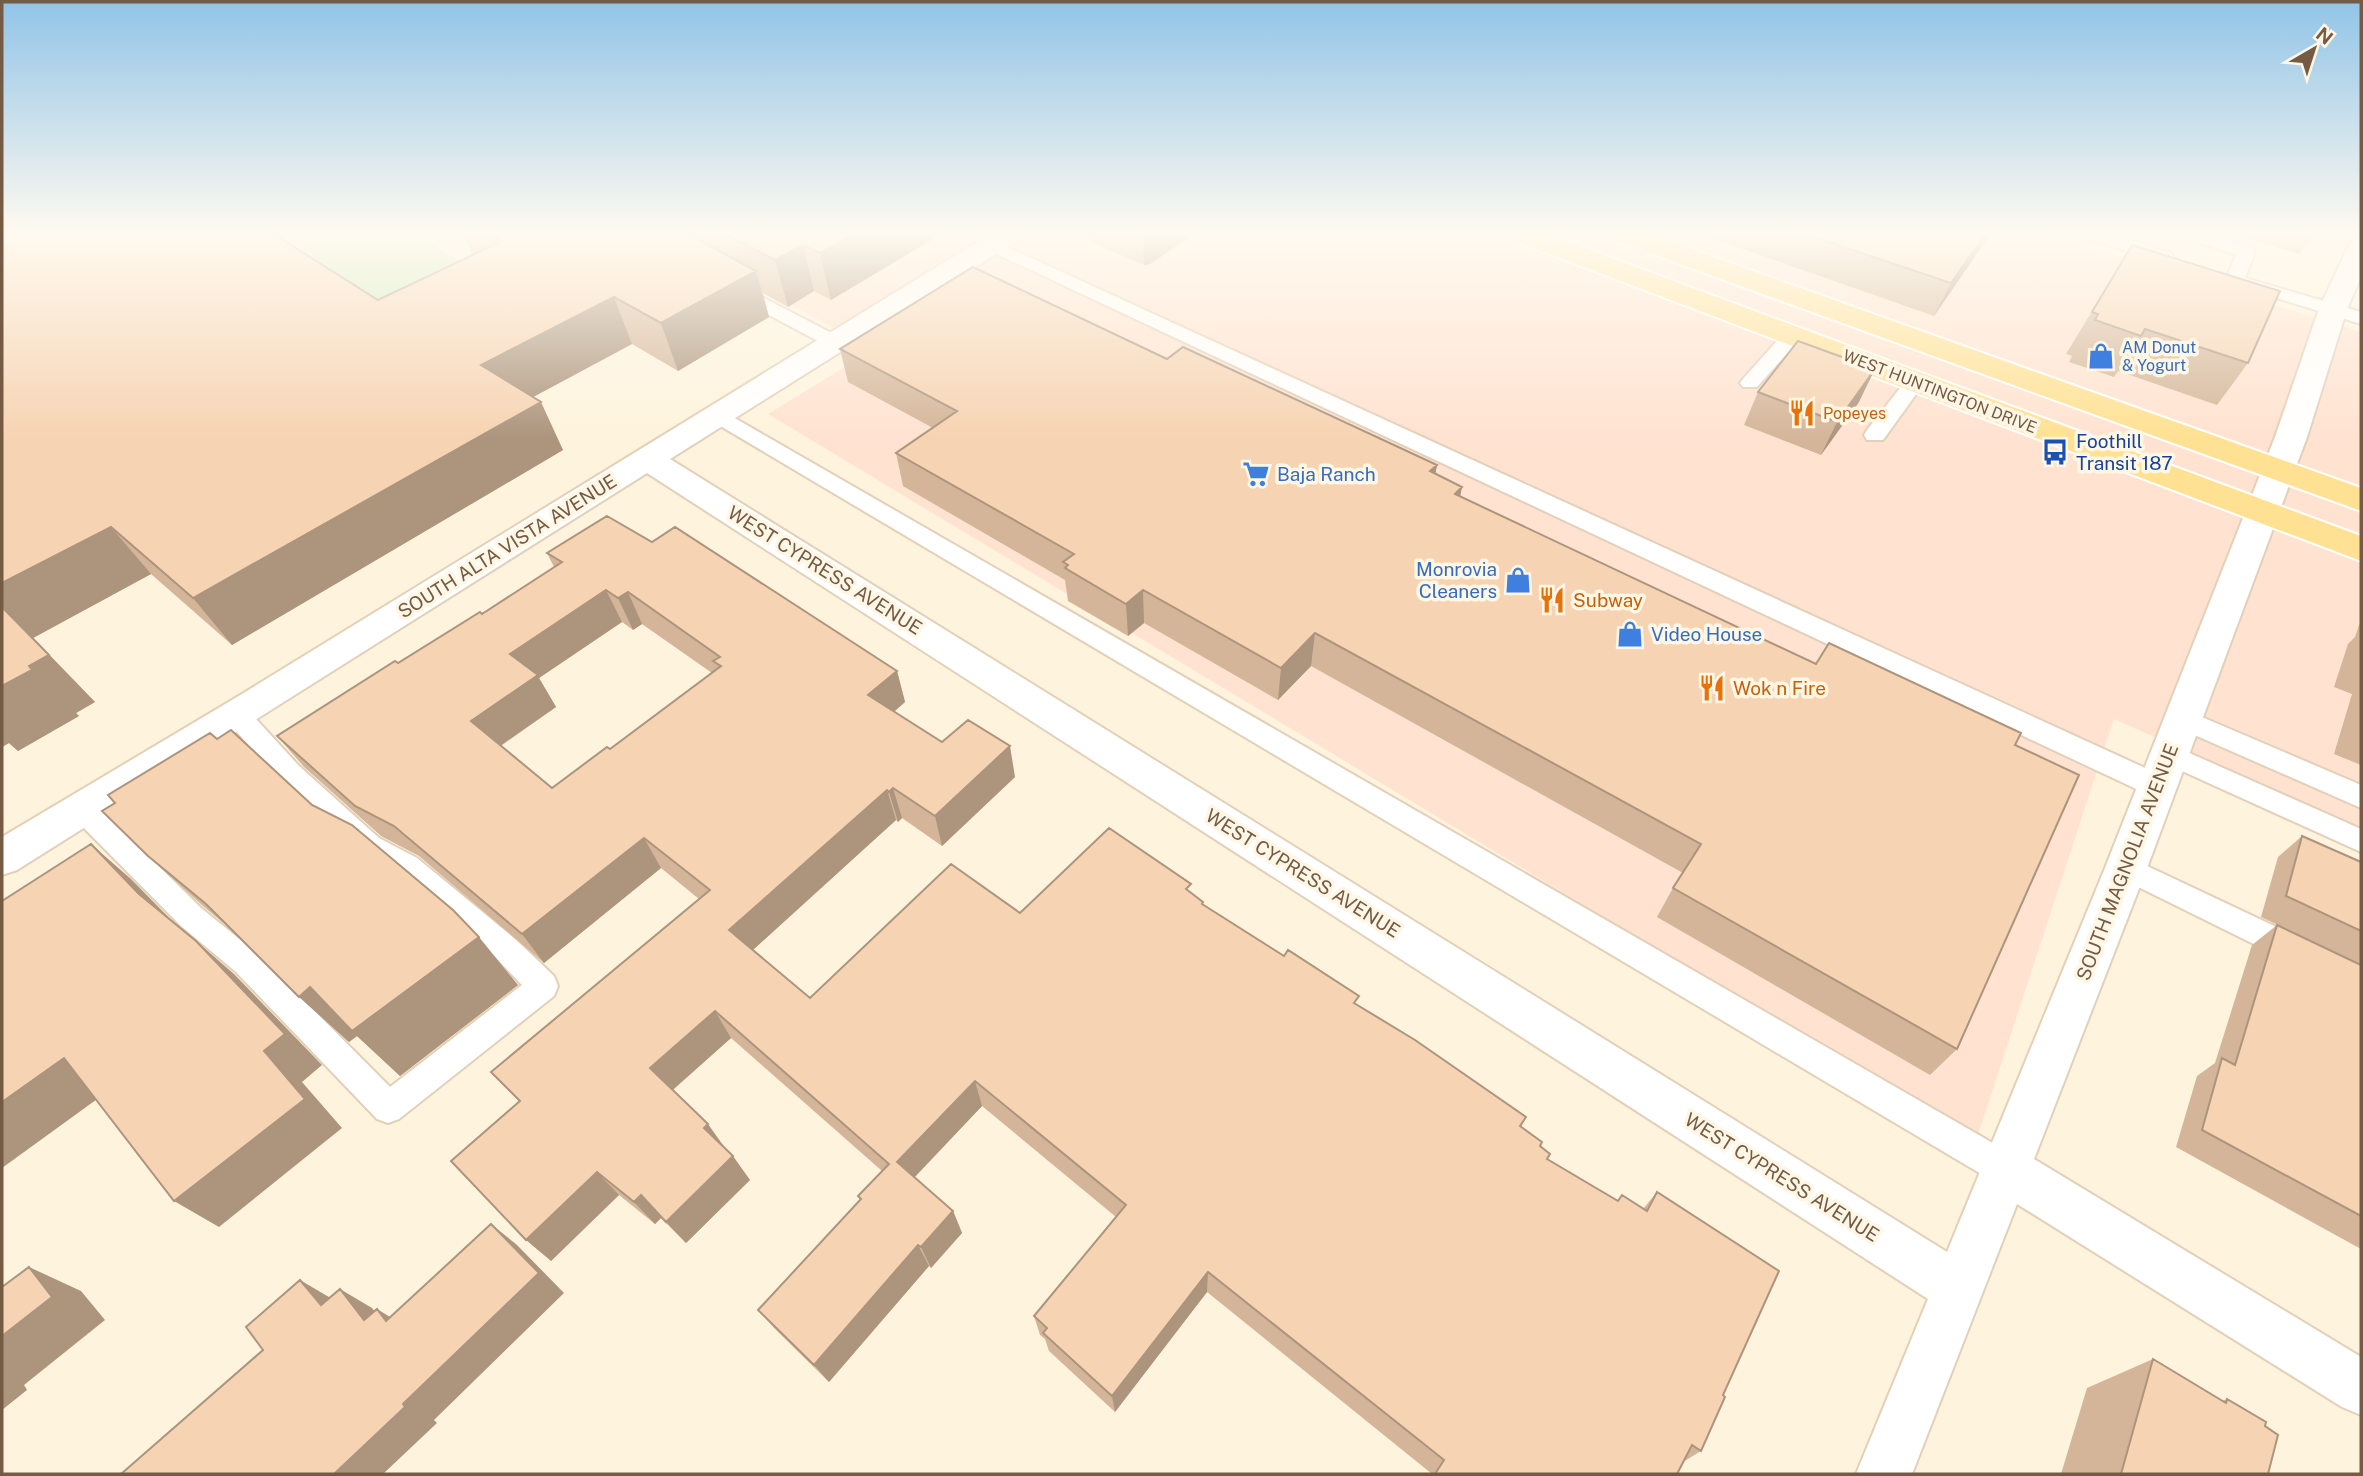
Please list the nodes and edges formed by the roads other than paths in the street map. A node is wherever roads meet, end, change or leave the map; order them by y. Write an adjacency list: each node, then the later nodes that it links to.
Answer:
1 (759, 302): 11 (lane)
2 (901, 302): 11 (street, SOUTH ALTA VISTA AVENUE)
3 (1144, 302): 22 (lane)
4 (1702, 302): 10 (main road, WEST HUNTINGTON DRIVE)
5 (1811, 302): 17 (main road, WEST HUNTINGTON DRIVE)
6 (2310, 302): 8 (lane)
7 (2336, 302): 8 (street, SOUTH MAGNOLIA AVENUE)
8 (2333, 309): 9 (lane); 17 (street, SOUTH MAGNOLIA AVENUE)
9 (2361, 318)
10 (1792, 336): 12 (main road, WEST HUNTINGTON DRIVE); 13 (lane)
11 (836, 343): 14 (street, SOUTH ALTA VISTA AVENUE)
12 (1915, 382): 15 (lane); 19 (main road, WEST HUNTINGTON DRIVE)
13 (1751, 383)
14 (719, 416): 16 (street, SOUTH ALTA VISTA AVENUE); 29 (lane)
15 (1875, 435)
16 (648, 458): 21 (street, SOUTH ALTA VISTA AVENUE); 30 (street, WEST CYPRESS AVENUE)
17 (2278, 470): 18 (main road, WEST HUNTINGTON DRIVE); 19 (street, SOUTH MAGNOLIA AVENUE)
18 (2361, 500)
19 (2262, 512): 20 (main road, WEST HUNTINGTON DRIVE); 22 (street, SOUTH MAGNOLIA AVENUE)
20 (2361, 549)
21 (237, 715): 24 (street, SOUTH ALTA VISTA AVENUE); 24 (lane)
22 (2169, 753): 23 (lane); 25 (lane); 27 (street, SOUTH MAGNOLIA AVENUE)
23 (2361, 797)
24 (82, 808): 26 (street, SOUTH ALTA VISTA AVENUE)
25 (2361, 841)
26 (2, 858)
27 (2126, 868): 28 (lane); 29 (street, SOUTH MAGNOLIA AVENUE)
28 (2316, 960)
29 (2005, 1169): 30 (street, SOUTH MAGNOLIA AVENUE); 31 (street)
30 (1959, 1289): 32 (street, SOUTH MAGNOLIA AVENUE)
31 (2361, 1388)
32 (1884, 1474)

